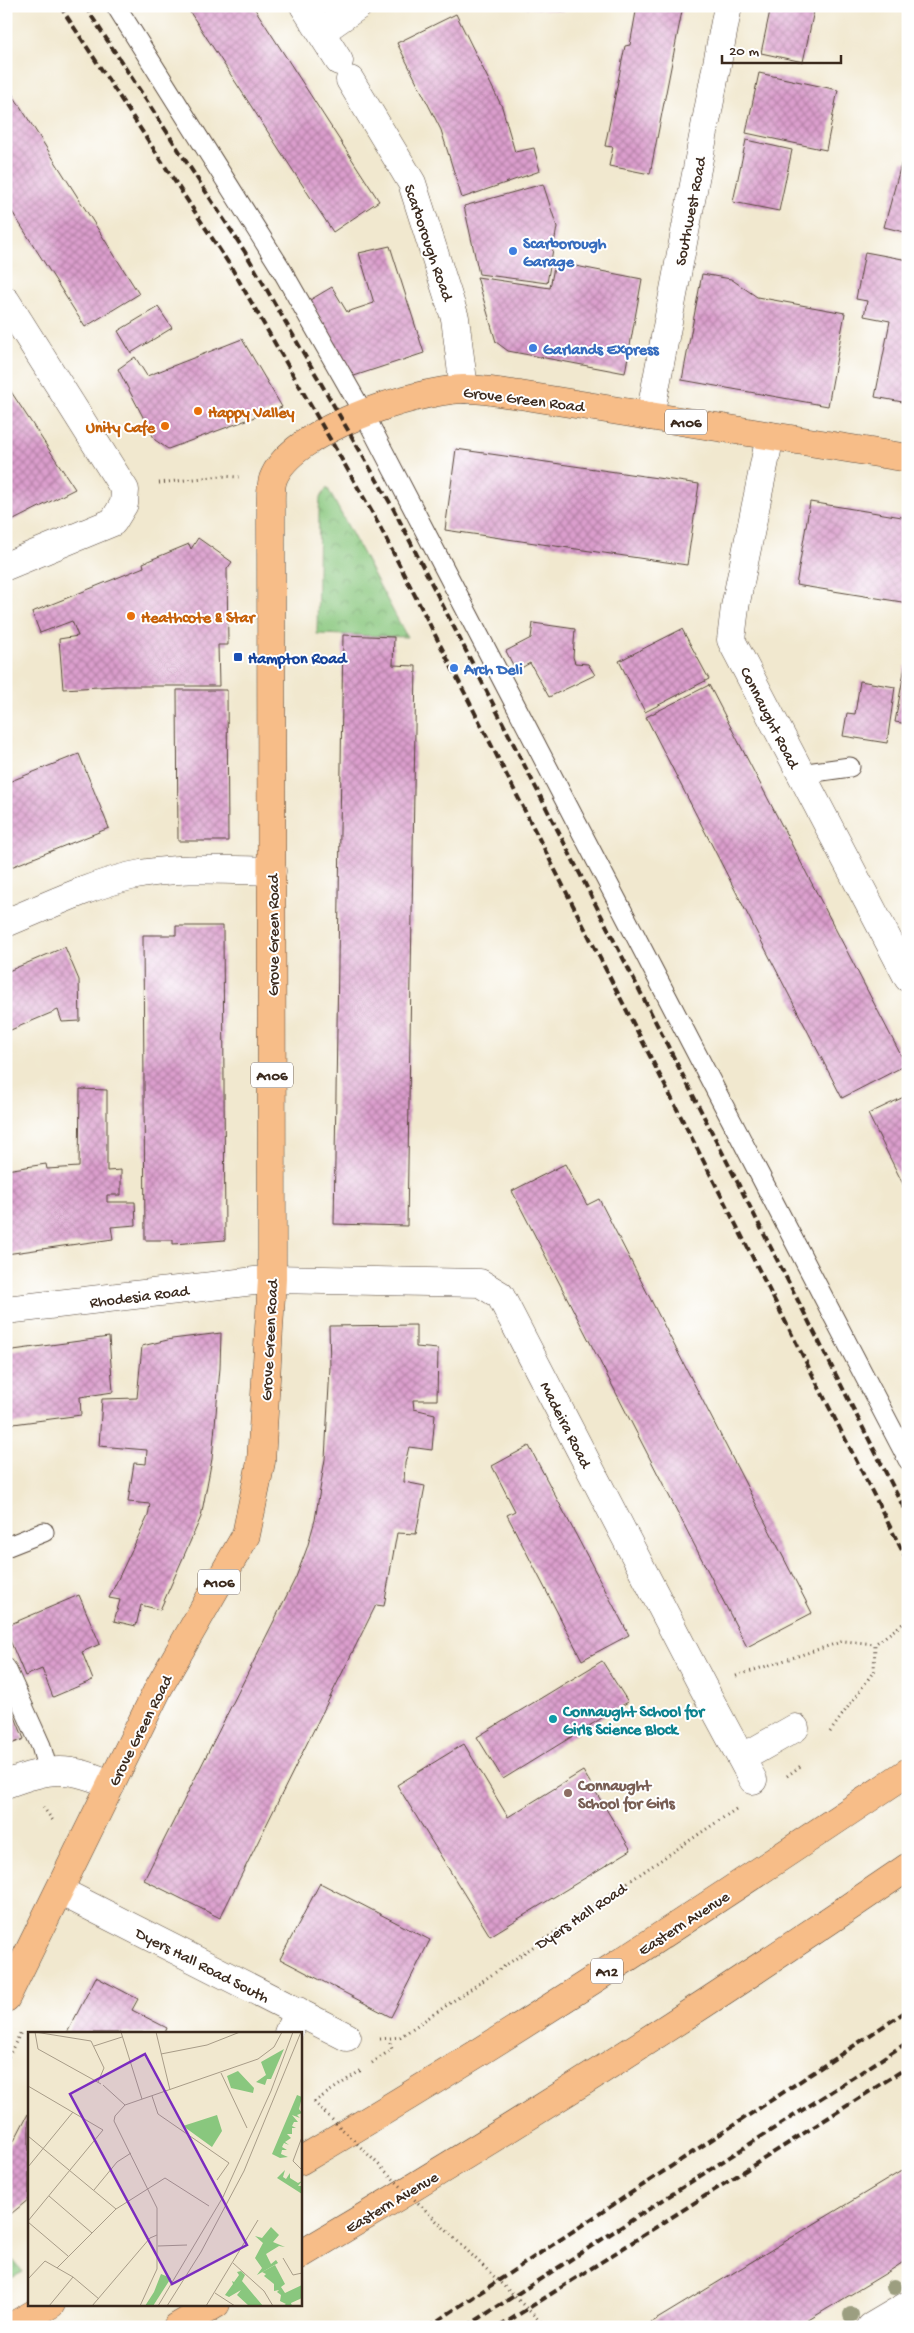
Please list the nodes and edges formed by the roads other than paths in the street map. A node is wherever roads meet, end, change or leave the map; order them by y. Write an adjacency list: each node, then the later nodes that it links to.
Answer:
1 (116, 6): 8 (lane)
2 (304, 6): 5 (street, Scarborough Road)
3 (358, 6): 5 (street)
4 (728, 6): 9 (street, Southwest Road)
5 (321, 32): 7 (street, Scarborough Road)
6 (6, 301): 12 (street)
7 (464, 389): 8 (main road, Grove Green Road / A106); 9 (main road, Grove Green Road / A106)
8 (364, 414): 15 (main road, Grove Green Road / A106); 20 (lane)
9 (650, 416): 10 (main road, Grove Green Road / A106)
10 (770, 436): 11 (main road, Grove Green Road / A106); 14 (street, Connaught Road)
11 (908, 458)
12 (6, 566)
13 (850, 767): 14 (lane)
14 (800, 774): 17 (street, Connaught Road)
15 (272, 871): 16 (street); 18 (main road, Grove Green Road / A106)
16 (6, 923)
17 (908, 978)
18 (272, 1279): 19 (street, Rhodesia Road); 24 (street, Madeira Road); 27 (main road, Grove Green Road / A106)
19 (6, 1310)
20 (908, 1460)
21 (44, 1532): 22 (lane)
22 (6, 1547)
23 (6, 1668): 26 (lane)
24 (795, 1728)
25 (908, 1772): 33 (main road, Eastern Avenue / A12)
26 (26, 1777): 27 (street)
27 (111, 1785): 29 (main road, Grove Green Road / A106)
28 (908, 1867): 34 (main road, Eastern Avenue)
29 (60, 1891): 30 (main road, Grove Green Road / A106); 31 (street, Dyers Hall Road South)
30 (6, 1998)
31 (293, 2022): 32 (street, Dyers Hall Road South)
32 (347, 2037)
33 (301, 2160)
34 (301, 2254)
35 (908, 2305): 40 (street)
36 (48, 2306): 38 (main road)
37 (213, 2306): 39 (main road)
38 (12, 2327)
39 (177, 2327)
40 (871, 2327)

